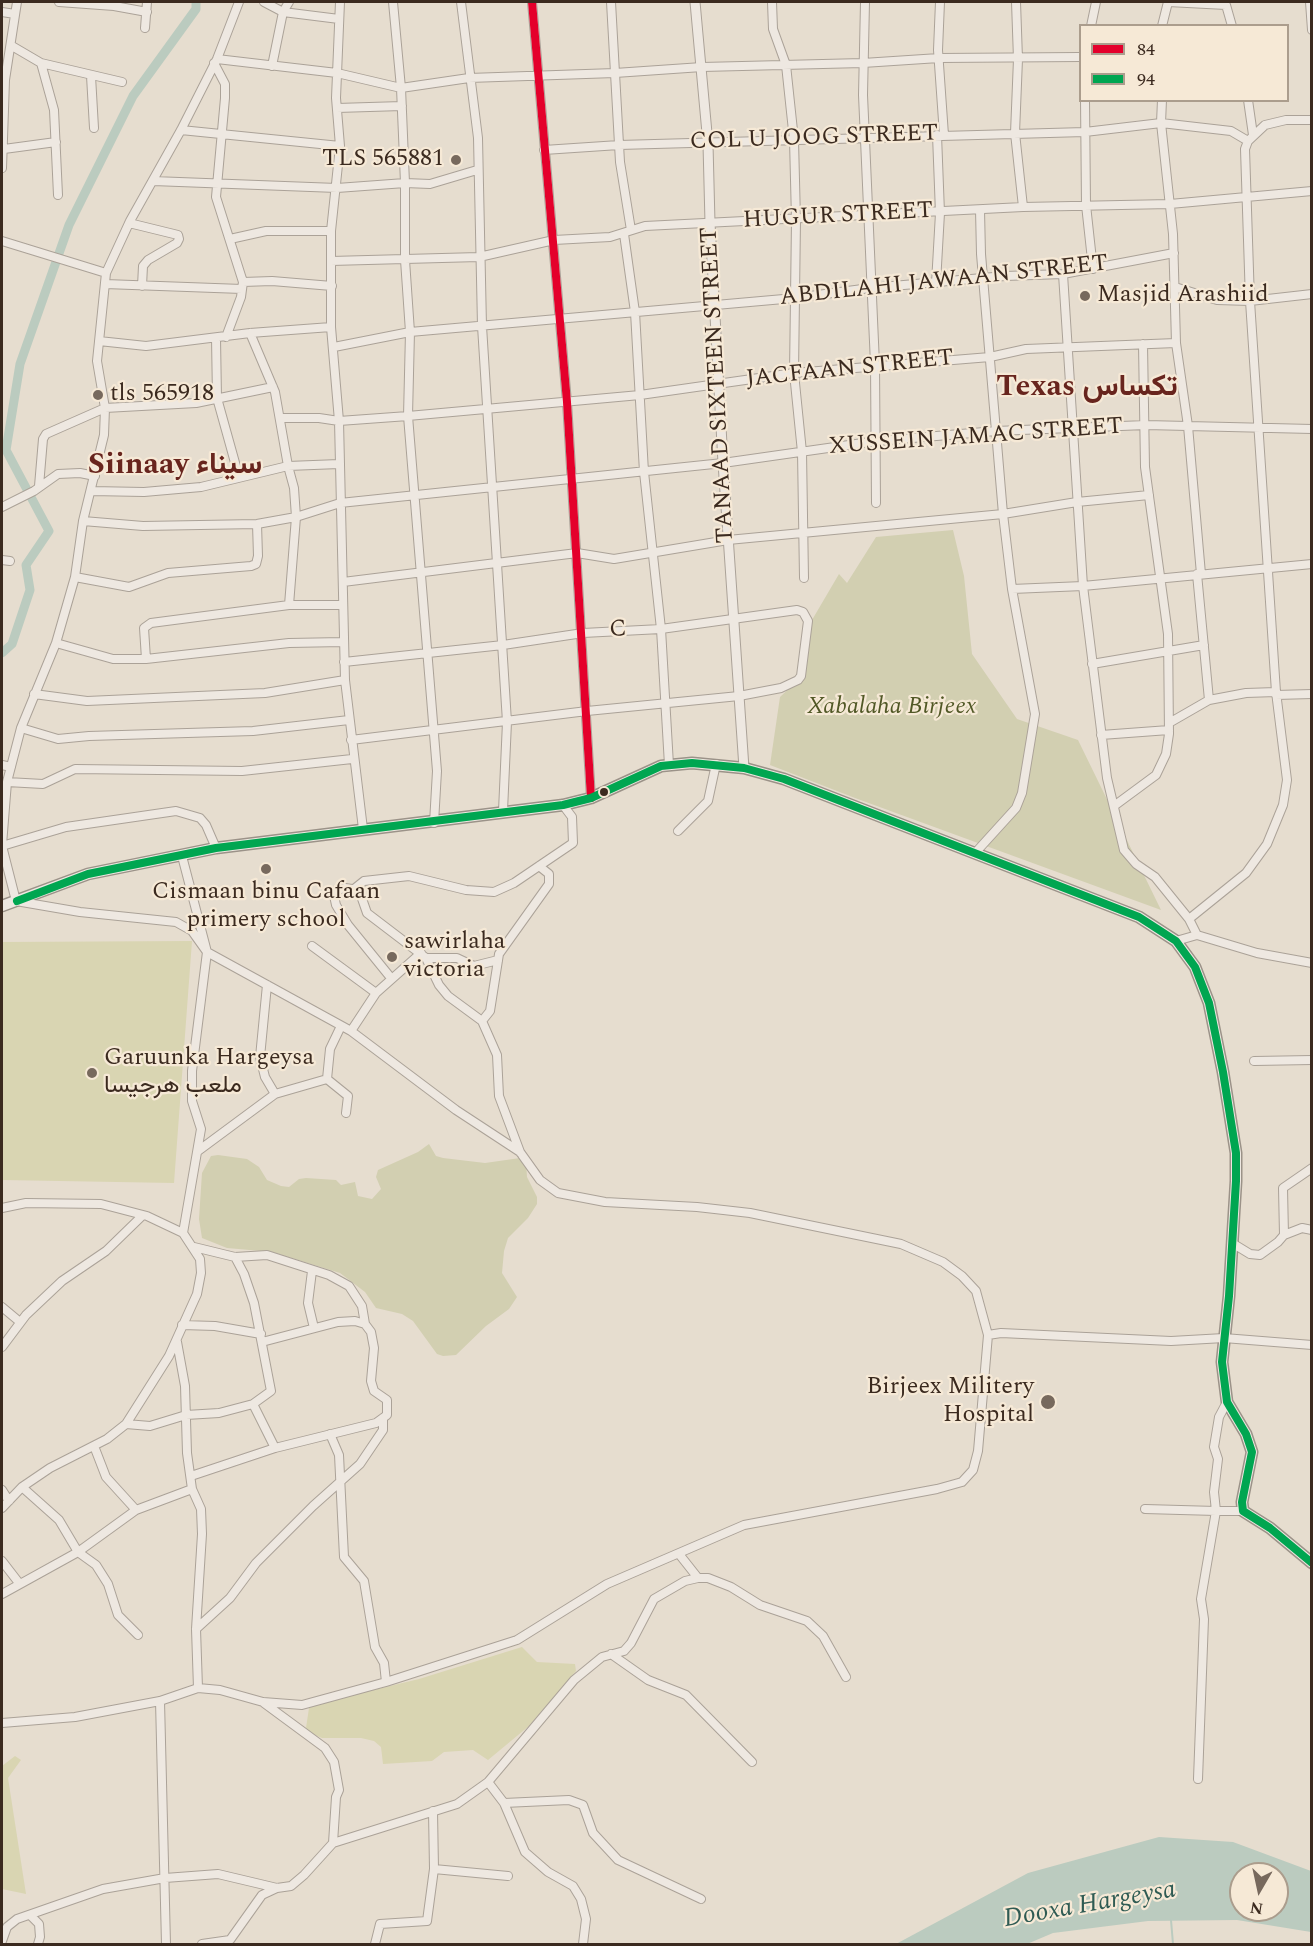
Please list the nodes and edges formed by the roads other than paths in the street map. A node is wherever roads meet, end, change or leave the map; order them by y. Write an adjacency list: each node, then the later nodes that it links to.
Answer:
1 (17, 2): 23 (street)
2 (59, 2): 21 (street)
3 (147, 2): 21 (street)
4 (239, 2): 34 (street)
5 (264, 2): 22 (street)
6 (289, 2): 22 (street)
7 (340, 2): 24 (street)
8 (393, 2): 46 (street)
9 (460, 2): 44 (street)
10 (532, 2): 42 (street)
11 (610, 2): 41 (street)
12 (695, 2): 39 (street, TANAAD SIXTEEN STREET)
13 (772, 2): 37 (street)
14 (865, 2): 36 (street)
15 (940, 2): 32 (street)
16 (1016, 2): 33 (street)
17 (1096, 2): 25 (street)
18 (1172, 2): 26 (street); 27 (street)
19 (1310, 2): 29 (street)
20 (2, 12): 23 (street)
21 (147, 12): 28 (street)
22 (284, 12): 24 (street); 38 (street)
23 (15, 14): 30 (street)
24 (339, 19): 40 (street)
25 (1091, 24)
26 (1163, 24)
27 (1231, 24)
28 (145, 28)
29 (1311, 29)
30 (12, 46): 35 (street); 67 (street)
31 (1079, 57): 33 (street)
32 (939, 58): 33 (street); 36 (street); 59 (street)
33 (1018, 60): 57 (street)
34 (216, 61): 38 (street); 55 (street); 58 (street)
35 (41, 63): 43 (street); 63 (street)
36 (863, 63): 37 (street); 60 (street)
37 (786, 65): 39 (street); 62 (street)
38 (272, 66): 40 (street)
39 (702, 67): 41 (street); 64 (street, TANAAD SIXTEEN STREET)
40 (336, 74): 46 (street); 51 (street)
41 (615, 74): 42 (street); 65 (street)
42 (539, 75): 44 (street); 68 (street)
43 (91, 76): 45 (street); 54 (street)
44 (469, 78): 46 (street); 70 (street)
45 (122, 82)
46 (401, 88): 50 (street)
47 (1086, 102): 56 (street)
48 (1162, 102): 53 (street)
49 (1248, 102): 61 (street)
50 (402, 106): 51 (street); 73 (street)
51 (337, 108): 66 (street)
52 (1311, 120): 61 (street)
53 (1161, 123): 56 (street, COL U JOOG STREET); 61 (street, COL U JOOG STREET); 78 (street)
54 (94, 128)
55 (182, 130): 58 (street); 71 (street)
56 (1085, 132): 57 (street, COL U JOOG STREET); 79 (street)
57 (1015, 133): 59 (street, COL U JOOG STREET); 80 (street)
58 (222, 135): 66 (street); 72 (street)
59 (940, 135): 60 (street, COL U JOOG STREET); 82 (street)
60 (865, 138): 62 (street, COL U JOOG STREET); 83 (street)
61 (1250, 138): 77 (street)
62 (794, 140): 64 (street, COL U JOOG STREET); 84 (street)
63 (56, 142): 67 (street); 76 (street)
64 (708, 144): 65 (street, COL U JOOG STREET); 86 (street, TANAAD SIXTEEN STREET)
65 (619, 145): 68 (street, COL U JOOG STREET); 88 (street)
66 (340, 146): 74 (street)
67 (4, 149): 69 (street)
68 (544, 150): 90 (street)
69 (2, 168)
70 (477, 170): 73 (street); 93 (street)
71 (153, 182): 72 (street); 85 (street)
72 (217, 182): 74 (street); 89 (street)
73 (405, 183): 74 (street); 94 (street)
74 (337, 188): 87 (street)
75 (1311, 191): 77 (street, HUGUR STREET)
76 (58, 195)
77 (1245, 197): 78 (street, HUGUR STREET); 109 (street)
78 (1170, 204): 79 (street, HUGUR STREET); 92 (street)
79 (1086, 205): 80 (street, HUGUR STREET); 96 (street)
80 (1023, 207): 81 (street, HUGUR STREET)
81 (980, 210): 82 (street, HUGUR STREET); 99 (street)
82 (940, 213): 83 (street, HUGUR STREET); 100 (street)
83 (868, 216): 84 (street, HUGUR STREET); 106 (street)
84 (796, 220): 86 (street, HUGUR STREET); 108 (street)
85 (129, 223): 97 (street); 102 (street)
86 (710, 223): 88 (street, HUGUR STREET); 110 (street, TANAAD SIXTEEN STREET)
87 (331, 231): 89 (street); 95 (street)
88 (628, 232): 90 (street, HUGUR STREET); 111 (street)
89 (230, 239): 103 (street)
90 (554, 240): 93 (street, HUGUR STREET); 112 (street)
91 (2, 241): 97 (street)
92 (1174, 253): 96 (street, ABDILAHI JAWAAN STREET); 105 (street)
93 (479, 257): 94 (street, HUGUR STREET); 113 (street)
94 (405, 260): 95 (street, HUGUR STREET); 115 (street)
95 (331, 261): 104 (street)
96 (1093, 269): 98 (street, ABDILAHI JAWAAN STREET)
97 (106, 273): 101 (street)
98 (1063, 274): 99 (street, ABDILAHI JAWAAN STREET); 123 (street)
99 (983, 278): 100 (street, ABDILAHI JAWAAN STREET); 124 (street)
100 (936, 283): 106 (street, ABDILAHI JAWAAN STREET)
101 (105, 284): 102 (street); 119 (street)
102 (142, 286): 103 (street)
103 (242, 286): 104 (street); 117 (street)
104 (332, 286): 114 (street)
105 (1175, 287): 109 (street); 120 (street)
106 (870, 288): 108 (street, ABDILAHI JAWAAN STREET); 125 (street)
107 (1311, 294): 109 (street)
108 (795, 298): 110 (street, ABDILAHI JAWAAN STREET); 126 (street)
109 (1250, 301): 139 (street)
110 (714, 304): 111 (street, ABDILAHI JAWAAN STREET); 127 (street, TANAAD SIXTEEN STREET)
111 (635, 312): 112 (street, ABDILAHI JAWAAN STREET); 129 (street)
112 (560, 320): 113 (street, ABDILAHI JAWAAN STREET); 131 (street)
113 (482, 326): 115 (street, ABDILAHI JAWAAN STREET); 133 (street)
114 (331, 327): 116 (street); 122 (street)
115 (410, 332): 122 (street, ABDILAHI JAWAAN STREET); 134 (street)
116 (250, 333): 117 (street); 128 (street)
117 (226, 337): 118 (street)
118 (216, 338): 119 (street); 130 (street)
119 (99, 341): 132 (street)
120 (1176, 343): 121 (street, JACFAAN STREET); 138 (street)
121 (1143, 344): 123 (street, JACFAAN STREET); 137 (street)
122 (334, 346): 136 (street)
123 (1068, 349): 124 (street, JACFAAN STREET); 141 (street)
124 (990, 357): 125 (street, JACFAAN STREET); 142 (street)
125 (875, 364): 126 (street, JACFAAN STREET); 143 (street)
126 (794, 373): 127 (street, JACFAAN STREET); 144 (street)
127 (719, 384): 129 (street, JACFAAN STREET); 145 (street, TANAAD SIXTEEN STREET)
128 (273, 387): 130 (street); 135 (street)
129 (640, 395): 131 (street, JACFAAN STREET); 148 (street)
130 (217, 399): 132 (street); 150 (street)
131 (567, 402): 133 (street, JACFAAN STREET); 151 (street)
132 (105, 408): 149 (street); 152 (street)
133 (489, 409): 134 (street, JACFAAN STREET); 153 (street)
134 (408, 417): 136 (street, JACFAAN STREET); 155 (street)
135 (280, 418): 136 (street, JACFAAN STREET); 147 (street)
136 (339, 421): 146 (street)
137 (1146, 425): 138 (street, XUSSEIN JAMAC STREET); 141 (street, XUSSEIN JAMAC STREET); 156 (street)
138 (1188, 426): 139 (street, XUSSEIN JAMAC STREET); 173 (street)
139 (1259, 429): 140 (street, XUSSEIN JAMAC STREET); 171 (street)
140 (1311, 429)
141 (1072, 430): 142 (street, XUSSEIN JAMAC STREET); 157 (street)
142 (996, 431): 143 (street, XUSSEIN JAMAC STREET); 161 (street)
143 (877, 441): 144 (street, XUSSEIN JAMAC STREET); 159 (street)
144 (802, 452): 145 (street, XUSSEIN JAMAC STREET); 165 (street)
145 (723, 463): 148 (street, XUSSEIN JAMAC STREET); 166 (street, TANAAD SIXTEEN STREET)
146 (339, 464): 147 (street); 158 (street)
147 (288, 466): 150 (street); 162 (street)
148 (644, 472): 151 (street, XUSSEIN JAMAC STREET); 167 (street)
149 (95, 476): 152 (street); 154 (street)
150 (239, 477): 154 (street)
151 (571, 478): 153 (street, XUSSEIN JAMAC STREET); 168 (street)
152 (37, 488): 160 (street)
153 (494, 488): 155 (street, XUSSEIN JAMAC STREET); 170 (street)
154 (91, 490): 163 (street)
155 (416, 495): 158 (street, XUSSEIN JAMAC STREET); 172 (street)
156 (1149, 495): 157 (street); 176 (street)
157 (1077, 502): 161 (street); 178 (street)
158 (340, 503): 162 (street, XUSSEIN JAMAC STREET); 177 (street)
159 (876, 503)
160 (2, 507)
161 (1003, 514): 165 (street); 179 (street)
162 (296, 517): 164 (street, XUSSEIN JAMAC STREET); 180 (street)
163 (83, 521): 164 (street, XUSSEIN JAMAC STREET); 174 (street)
164 (257, 524): 174 (street)
165 (802, 533): 166 (street); 175 (street)
166 (728, 540): 167 (street); 182 (street, TANAAD SIXTEEN STREET)
167 (654, 552): 168 (street); 183 (street)
168 (577, 553): 170 (street); 184 (street)
169 (1311, 564): 171 (street)
170 (499, 565): 172 (street); 187 (street)
171 (1270, 568): 173 (street); 195 (street)
172 (421, 572): 177 (street); 189 (street)
173 (1199, 574): 176 (street); 188 (street)
174 (75, 577): 186 (street)
175 (804, 578)
176 (1159, 578): 178 (street); 190 (street)
177 (343, 582): 181 (street)
178 (1083, 586): 179 (street); 193 (street)
179 (1012, 589): 225 (street)
180 (289, 605): 181 (street); 191 (street)
181 (343, 605): 185 (street)
182 (733, 617): 183 (street, C); 198 (street, TANAAD SIXTEEN STREET); 198 (street, C)
183 (661, 629): 184 (street, C); 200 (street)
184 (583, 633): 187 (street, C); 201 (street)
185 (343, 642): 191 (street); 192 (street)
186 (56, 643): 191 (street); 196 (street)
187 (502, 645): 189 (street, C); 203 (street)
188 (1204, 645): 190 (street); 199 (street)
189 (427, 651): 192 (street, C); 206 (street)
190 (1168, 652): 193 (street); 204 (street)
191 (147, 659)
192 (344, 662): 194 (street)
193 (1092, 664): 207 (street)
194 (345, 680): 196 (street); 202 (street)
195 (1276, 693): 197 (street); 199 (street); 231 (street)
196 (34, 694): 205 (street)
197 (1311, 694)
198 (739, 696): 200 (street); 214 (street, TANAAD SIXTEEN STREET)
199 (1209, 700): 204 (street)
200 (665, 703): 201 (street); 211 (street)
201 (587, 711): 203 (street); 216 (street)
202 (349, 720): 205 (street); 208 (street)
203 (507, 722): 206 (street); 219 (street)
204 (1169, 726): 207 (street); 218 (street)
205 (21, 728): 213 (street)
206 (433, 729): 208 (street); 220 (street)
207 (1101, 735): 218 (street)
208 (351, 740): 209 (street)
209 (352, 759): 215 (street); 221 (street)
210 (2, 765): 213 (street)
211 (669, 765): 212 (main road); 216 (main road)
212 (716, 765): 214 (main road); 222 (street)
213 (10, 767): 215 (street)
214 (744, 768): 225 (main road)
215 (7, 782): 223 (street)
216 (591, 798): 217 (main road)
217 (563, 805): 219 (main road); 227 (street)
218 (1114, 806): 231 (street)
219 (503, 811): 220 (main road)
220 (434, 823): 221 (main road)
221 (363, 829): 224 (main road)
222 (678, 831)
223 (2, 846): 224 (street); 229 (street)
224 (216, 848): 226 (main road)
225 (976, 852): 233 (main road)
226 (182, 856): 229 (main road); 235 (street)
227 (538, 866): 228 (street); 237 (street)
228 (354, 889): 236 (street); 239 (street)
229 (16, 901): 230 (main road); 235 (street)
230 (2, 906)
231 (1189, 919): 232 (street)
232 (1197, 935): 233 (street); 238 (street)
233 (1176, 941): 258 (main road)
234 (312, 946): 241 (street)
235 (207, 952): 240 (street); 250 (street)
236 (424, 956): 237 (street); 239 (street); 242 (street)
237 (498, 960): 242 (street)
238 (1311, 963)
239 (391, 978): 241 (street)
240 (267, 985): 243 (street); 248 (street)
241 (376, 993): 244 (street)
242 (482, 1021): 251 (street)
243 (341, 1026): 244 (street); 247 (street)
244 (351, 1031): 251 (street)
245 (1311, 1060): 246 (street)
246 (1254, 1061)
247 (327, 1079): 248 (street); 249 (street)
248 (275, 1094): 250 (street)
249 (346, 1113)
250 (198, 1151): 256 (street)
251 (520, 1152): 267 (street)
252 (1311, 1168): 257 (street)
253 (2, 1208): 254 (street)
254 (142, 1216): 256 (street); 263 (street)
255 (1311, 1230): 257 (street)
256 (183, 1233): 259 (street)
257 (1284, 1234): 258 (street)
258 (1232, 1243): 269 (main road)
259 (194, 1247): 260 (street); 265 (street)
260 (235, 1257): 261 (street); 268 (street)
261 (312, 1271): 264 (street); 266 (street)
262 (2, 1307): 263 (street)
263 (20, 1322): 272 (street)
264 (364, 1324): 266 (street); 276 (street)
265 (183, 1325): 268 (street); 270 (street)
266 (315, 1329): 268 (street)
267 (988, 1335): 269 (street); 293 (street)
268 (262, 1338): 274 (street)
269 (1224, 1338): 271 (street); 273 (main road)
270 (176, 1340): 275 (street); 277 (street)
271 (1311, 1345)
272 (2, 1347)
273 (1227, 1402): 290 (street); 291 (main road)
274 (253, 1404): 275 (street); 280 (street)
275 (186, 1415): 277 (street); 281 (street)
276 (383, 1418): 278 (street); 282 (street)
277 (126, 1424): 279 (street)
278 (330, 1434): 280 (street); 282 (street)
279 (94, 1446): 283 (street); 289 (street)
280 (275, 1449): 281 (street)
281 (191, 1476): 284 (street)
282 (340, 1482): 299 (street); 303 (street)
283 (22, 1487): 286 (street); 292 (street)
284 (192, 1489): 289 (street); 299 (street)
285 (2, 1490): 286 (street)
286 (9, 1501): 287 (street)
287 (2, 1508)
288 (1145, 1509): 290 (street)
289 (136, 1510): 292 (street)
290 (1216, 1511): 291 (street); 309 (street)
291 (1243, 1511): 295 (main road)
292 (78, 1552): 297 (street); 300 (street)
293 (680, 1554): 296 (street); 303 (street)
294 (2, 1561): 297 (street)
295 (1311, 1563)
296 (698, 1578): 301 (street); 302 (street)
297 (19, 1583): 298 (street)
298 (2, 1594)
299 (196, 1629): 304 (street)
300 (138, 1635)
301 (611, 1654): 308 (street); 310 (street)
302 (846, 1677)
303 (386, 1682): 306 (street)
304 (198, 1688): 305 (street); 306 (street)
305 (160, 1701): 307 (street); 316 (street)
306 (263, 1702): 313 (street)
307 (2, 1723)
308 (752, 1762)
309 (1198, 1779)
310 (488, 1782): 311 (street); 312 (street)
311 (504, 1803): 318 (street); 326 (street)
312 (434, 1811): 313 (street); 314 (street)
313 (333, 1844): 317 (street)
314 (434, 1869): 315 (street); 325 (street)
315 (508, 1876)
316 (165, 1878): 317 (street); 319 (street); 323 (street)
317 (277, 1888): 324 (street)
318 (700, 1899)
319 (31, 1916): 320 (street); 322 (street)
320 (4, 1924): 321 (street)
321 (2, 1941)
322 (38, 1944)
323 (166, 1944)
324 (202, 1944)
325 (375, 1944)
326 (583, 1944)

